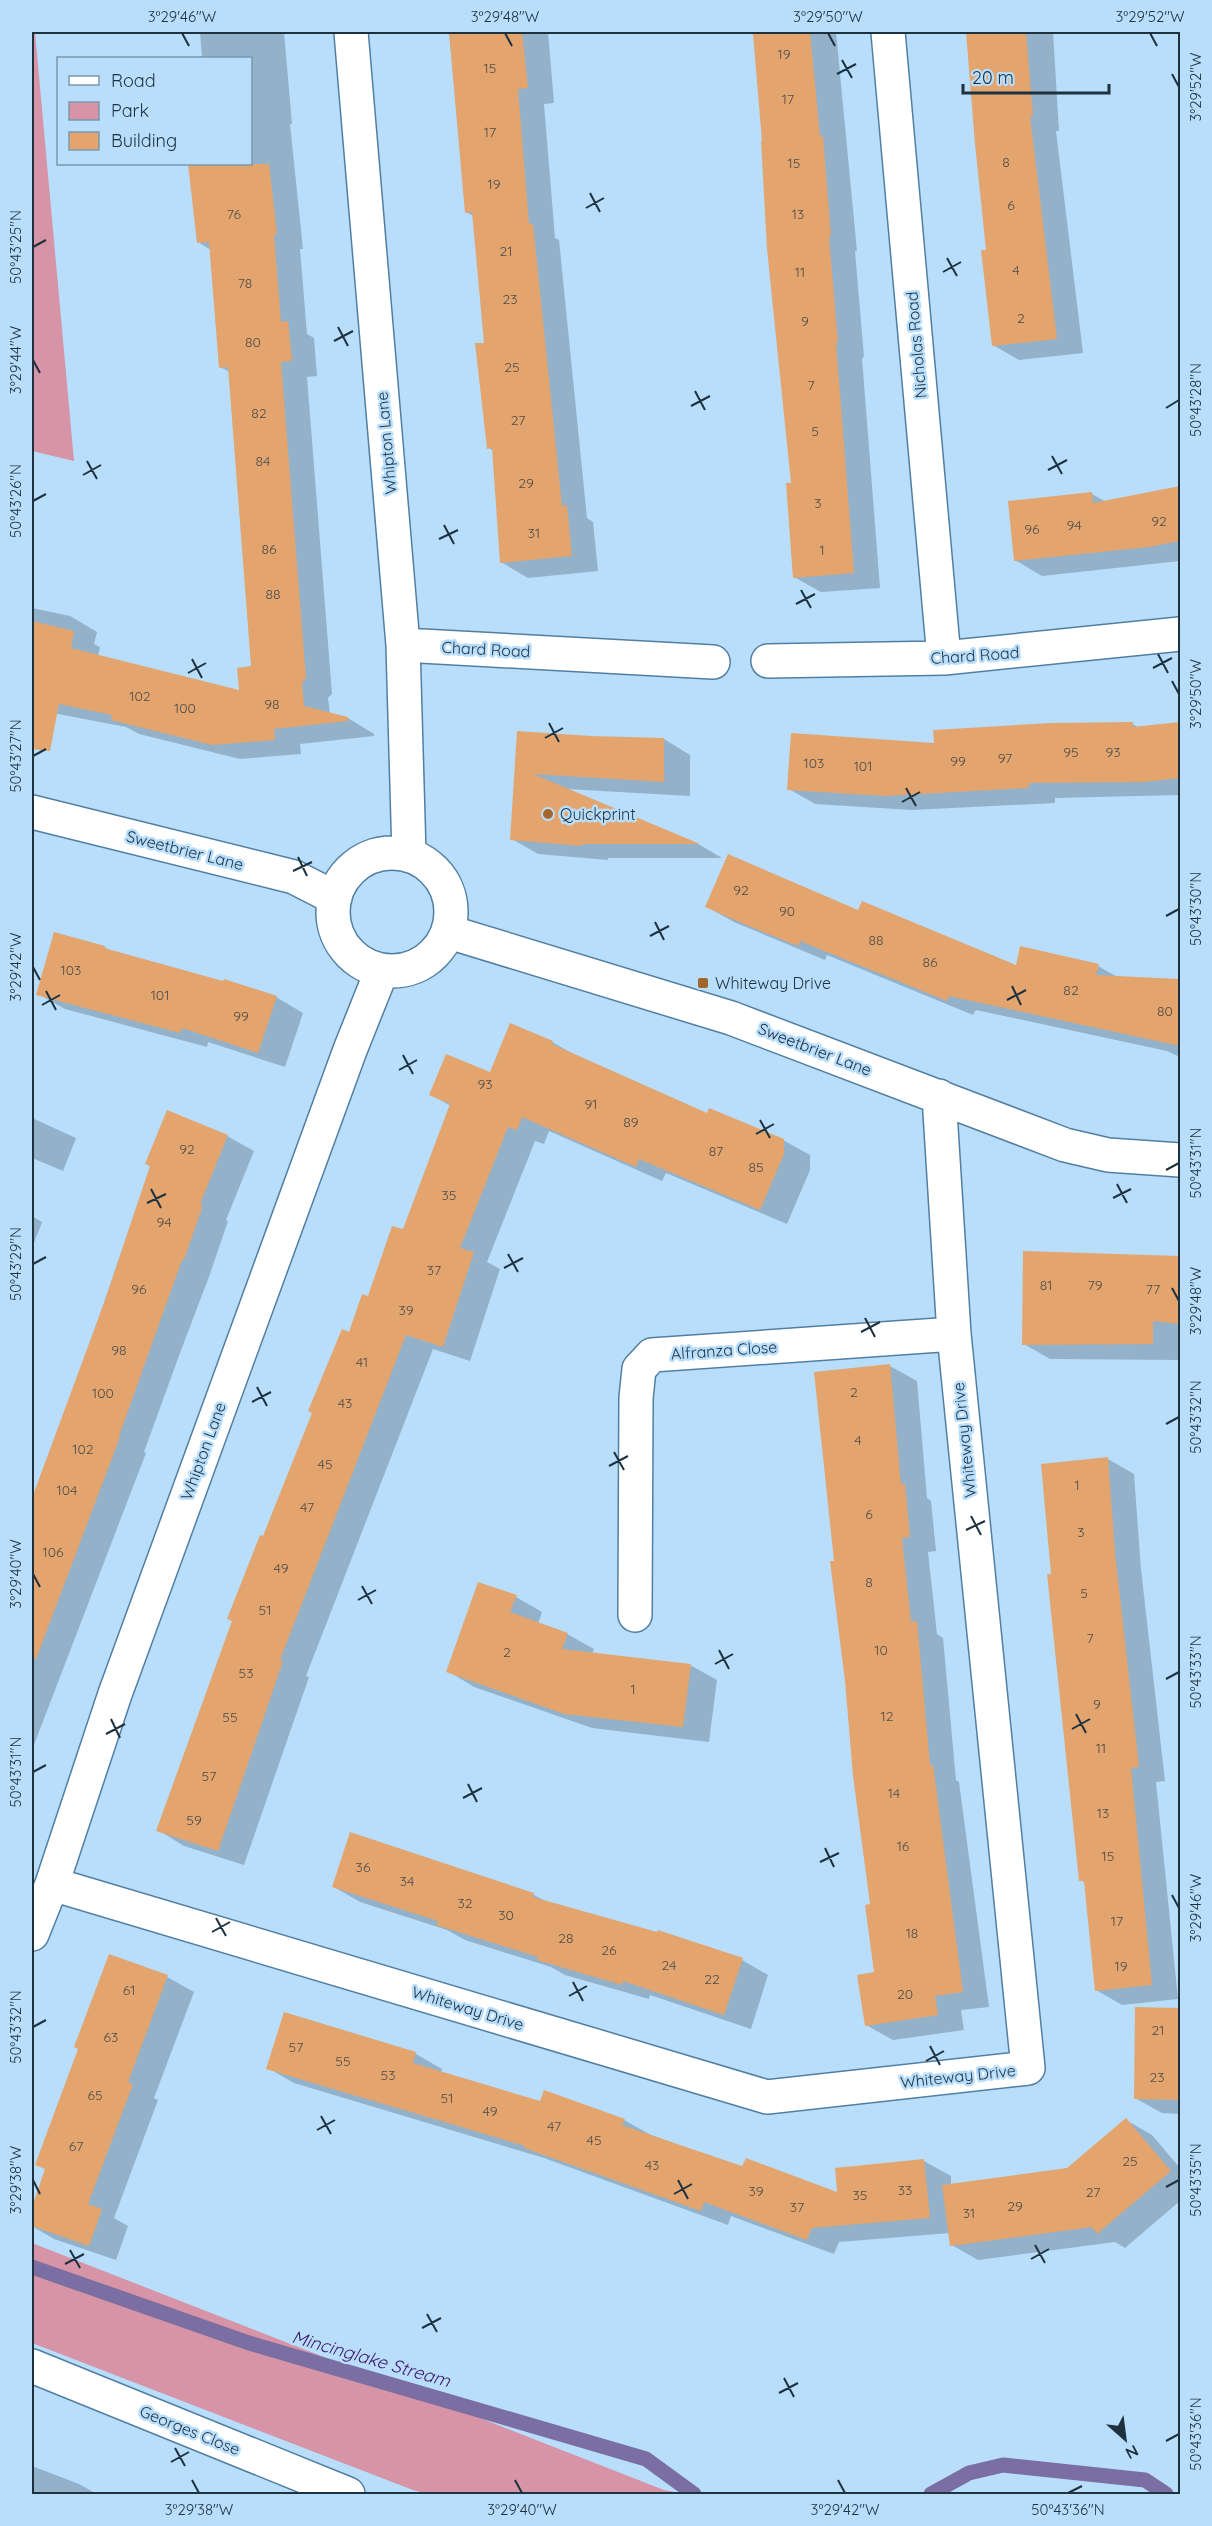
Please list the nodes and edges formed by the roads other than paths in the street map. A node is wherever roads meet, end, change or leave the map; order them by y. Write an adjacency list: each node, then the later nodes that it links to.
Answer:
1 (351, 32): 4 (street, Whipton Lane)
2 (888, 32): 5 (street, Nicholas Road)
3 (1180, 634): 5 (street, Chard Road)
4 (403, 645): 6 (street, Chard Road); 9 (street, Whipton Lane)
5 (944, 658): 7 (street, Chard Road)
6 (713, 662)
7 (768, 662)
8 (32, 812): 10 (street, Sweetbrier Lane)
9 (409, 855): 10 (street); 11 (street)
10 (335, 898): 12 (street)
11 (449, 932): 12 (street); 13 (street, Sweetbrier Lane)
12 (382, 970): 17 (street, Whipton Lane)
13 (939, 1096): 14 (street, Sweetbrier Lane); 15 (street, Whiteway Drive)
14 (1180, 1160)
15 (954, 1334): 16 (street, Alfranza Close); 17 (street, Whiteway Drive)
16 (635, 1615)
17 (52, 1884): 18 (street, Whipton Lane)
18 (32, 1934)
19 (32, 2366): 20 (street, Georges Close)
20 (348, 2494)

